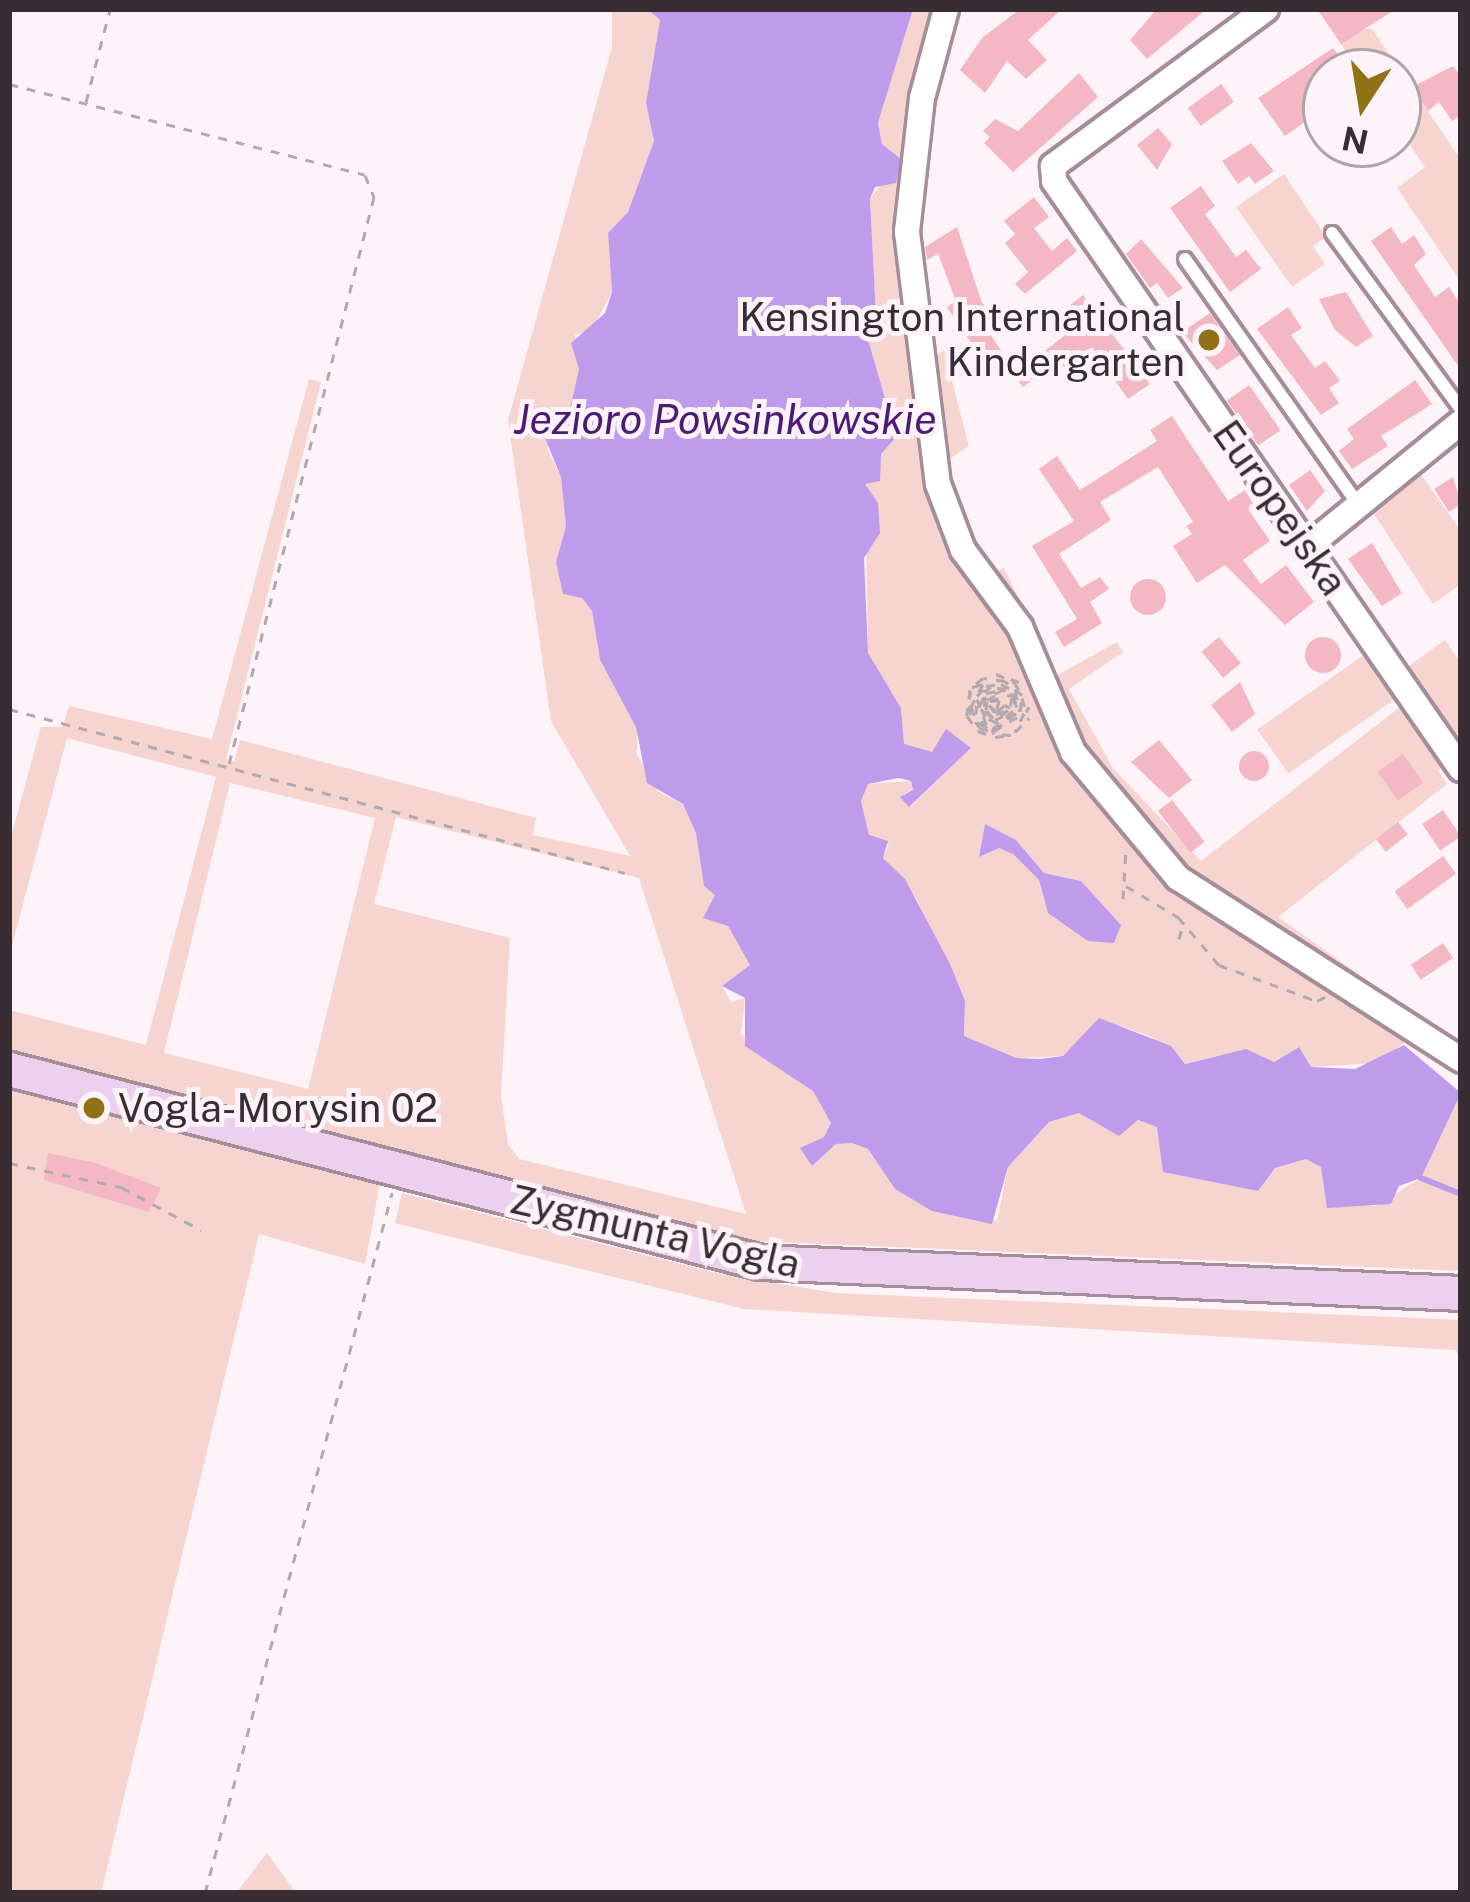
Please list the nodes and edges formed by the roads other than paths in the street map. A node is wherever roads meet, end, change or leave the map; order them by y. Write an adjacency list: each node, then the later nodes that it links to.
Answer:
1 (946, 9): 10 (street)
2 (1266, 9): 8 (street, Europejska)
3 (1332, 232): 5 (lane)
4 (1185, 259): 7 (lane)
5 (1461, 409)
6 (1461, 422): 7 (street)
7 (1359, 506): 8 (street)
8 (1306, 548): 9 (street, Europejska)
9 (1461, 769)
10 (1461, 1060)
11 (9, 1069): 12 (street, Zygmunta Vogla)
12 (1461, 1293)

